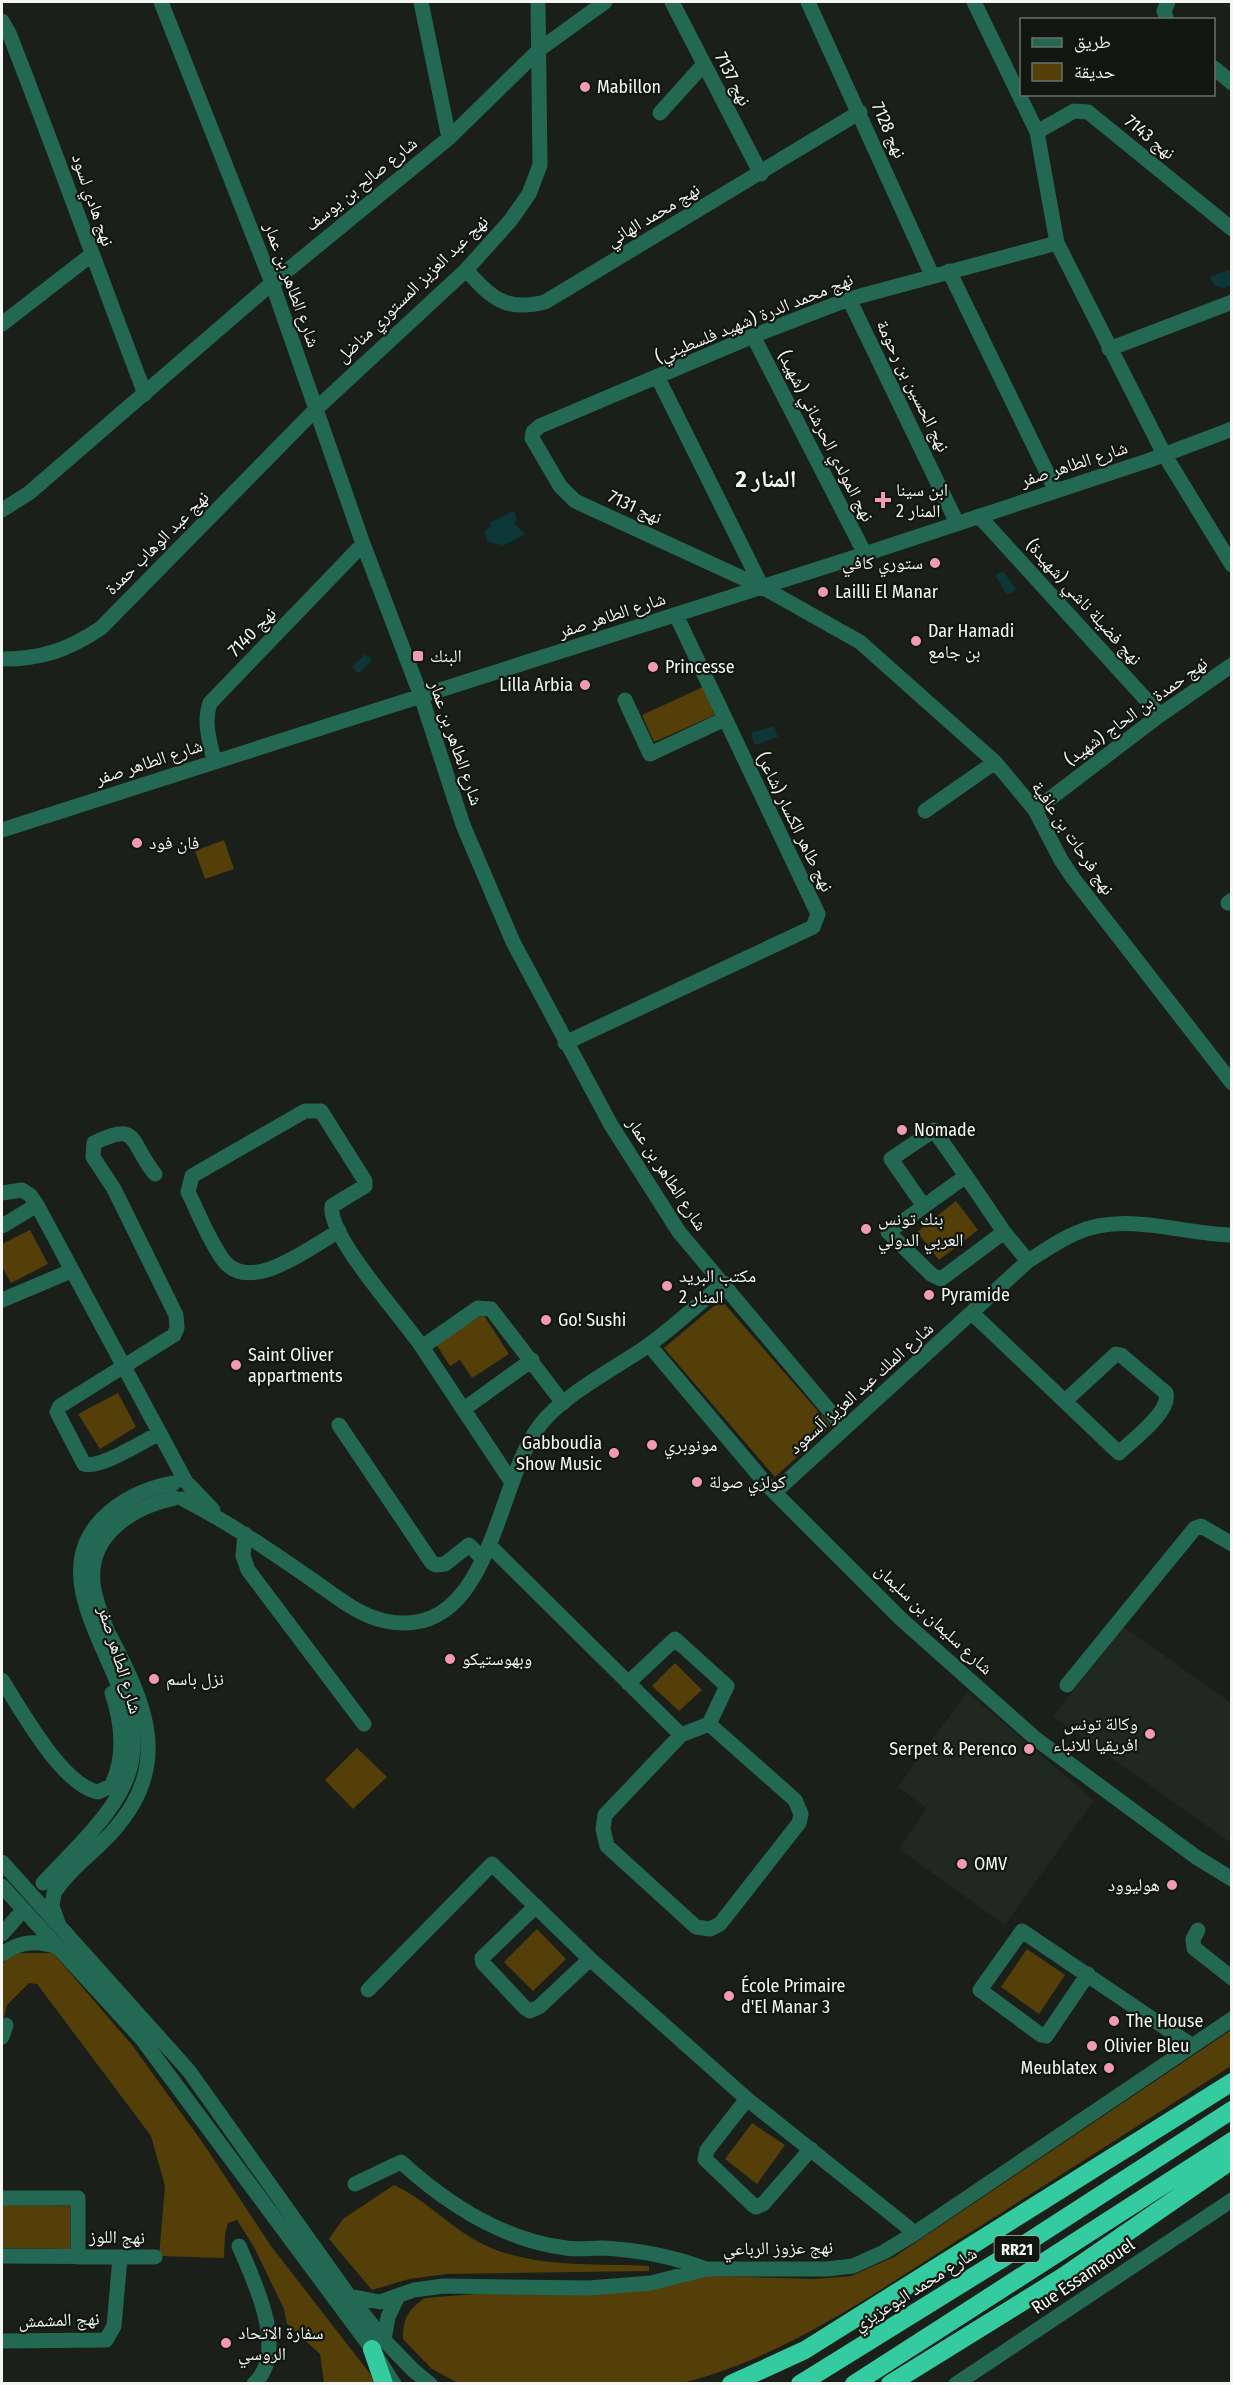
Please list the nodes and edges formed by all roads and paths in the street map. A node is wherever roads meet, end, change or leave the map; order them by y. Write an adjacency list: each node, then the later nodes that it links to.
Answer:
1 (161, 2): 24 (street, شارع الطاهر بن عمار)
2 (421, 2): 16 (street)
3 (538, 2): 9 (street, نهج عبد العزيز المستوري مناضل)
4 (605, 2): 9 (street, شارع صالح بن يوسف)
5 (672, 2): 10 (street, نهج 7137)
6 (808, 2): 13 (street, نهج 7128)
7 (974, 2): 15 (street)
8 (2, 21): 20 (street, نهج هادي لسود)
9 (540, 49): 16 (street, شارع صالح بن يوسف); 21 (street, نهج عبد العزيز المستوري مناضل)
10 (704, 64): 14 (street); 17 (street, نهج 7137)
11 (1215, 69): 12 (street)
12 (1232, 83)
13 (860, 112): 17 (street, نهج محمد الهاني); 23 (street, نهج 7128)
14 (660, 113)
15 (1037, 132): 18 (street, نهج 7143); 19 (street)
16 (449, 138): 24 (street, شارع صالح بن يوسف)
17 (760, 174): 21 (street, نهج محمد الهاني)
18 (1232, 229)
19 (1057, 243): 22 (street, نهج محمد الدرة (شهيد فلسطيني)); 29 (street)
20 (91, 255): 27 (street); 31 (street, نهج هادي لسود)
21 (466, 270): 32 (street, نهج عبد العزيز المستوري مناضل)
22 (949, 271): 23 (street, نهج محمد الدرة (شهيد فلسطيني)); 36 (street)
23 (932, 275): 25 (street, نهج محمد الدرة (شهيد فلسطيني))
24 (272, 283): 31 (street, شارع صالح بن يوسف); 32 (street, شارع الطاهر بن عمار)
25 (849, 299): 28 (street, نهج محمد الدرة (شهيد فلسطيني)); 39 (street, نهج الحسين بن رحومة)
26 (1232, 302): 29 (street)
27 (2, 324)
28 (753, 336): 30 (street, نهج محمد الدرة (شهيد فلسطيني)); 41 (street, نهج المولدي الحرشاني (شهيد))
29 (1109, 349): 35 (street)
30 (657, 378): 33 (street, نهج محمد الدرة (شهيد فلسطيني)); 43 (street)
31 (145, 394): 37 (street, شارع صالح بن يوسف)
32 (316, 409): 40 (street, شارع الطاهر بن عمار); 45 (street, نهج عبد الوهاب حمدة)
33 (540, 426): 43 (street, نهج 7131)
34 (1232, 429): 35 (street, شارع الطاهر صفر)
35 (1164, 454): 36 (street, شارع الطاهر صفر); 42 (street)
36 (1055, 489): 38 (street, شارع الطاهر صفر)
37 (2, 510)
38 (979, 516): 39 (street, شارع الطاهر صفر); 49 (street, نهج فضيلة ناشي (شهيدة))
39 (957, 523): 41 (street, شارع الطاهر صفر)
40 (363, 544): 47 (street, شارع الطاهر بن عمار); 51 (street, نهج 7140)
41 (865, 554): 43 (street, شارع الطاهر صفر)
42 (1232, 565)
43 (762, 587): 44 (street, شارع الطاهر صفر); 52 (street, نهج فرحات بن عافية)
44 (676, 615): 47 (street, شارع الطاهر صفر); 50 (street, نهج طاهر الكسار (شاعر))
45 (2, 659)
46 (1232, 665): 49 (street, نهج حمدة بن الحاج (شهيد))
47 (421, 696): 51 (street, شارع الطاهر صفر); 56 (street, شارع الطاهر بن عمار)
48 (625, 700): 50 (street)
49 (1160, 715): 53 (street, نهج حمدة بن الحاج (شهيد))
50 (725, 719): 56 (street, نهج طاهر الكسار (شاعر))
51 (214, 761): 55 (street, شارع الطاهر صفر)
52 (995, 762): 53 (street, نهج فرحات بن عافية); 54 (street)
53 (1035, 810): 57 (street, نهج فرحات بن عافية)
54 (925, 811)
55 (2, 830)
56 (565, 1043): 69 (street, شارع الطاهر بن عمار)
57 (1232, 1083)
58 (155, 1174): 75 (street)
59 (966, 1176): 62 (street); 62 (street); 65 (street)
60 (2, 1193): 61 (street)
61 (37, 1205): 63 (street); 68 (street)
62 (923, 1205): 65 (street)
63 (2, 1226)
64 (339, 1231): 64 (street); 73 (street)
65 (1004, 1232): 67 (street)
66 (1232, 1235): 67 (street, شارع الملك عبد العزيز آلسعود)
67 (1028, 1261): 71 (street, شارع الملك عبد العزيز آلسعود)
68 (71, 1271): 70 (street); 75 (street)
69 (724, 1283): 72 (street); 80 (street, شارع الطاهر بن عمار)
70 (2, 1300)
71 (972, 1313): 76 (street); 80 (street, شارع الملك عبد العزيز آلسعود)
72 (649, 1345): 77 (street); 84 (street, شارع سليمان بن سليمان)
73 (422, 1347): 74 (street); 78 (street)
74 (532, 1360): 77 (street); 78 (street)
75 (123, 1368): 81 (street); 81 (street)
76 (1065, 1401): 76 (street)
77 (563, 1403): 82 (street)
78 (464, 1408): 82 (street)
79 (339, 1425): 87 (street)
80 (844, 1428): 84 (street, شارع الملك عبد العزيز آلسعود)
81 (160, 1432): 83 (street)
82 (511, 1481): 87 (street)
83 (181, 1490): 85 (street); 88 (street); 89 (street)
84 (775, 1492): 98 (street, شارع سليمان بن سليمان)
85 (245, 1534): 87 (street); 93 (street)
86 (1232, 1544): 92 (street)
87 (486, 1552): 91 (street)
88 (82, 1593): 90 (street, شارع الطاهر صفر); 96 (street)
89 (110, 1636): 96 (street); 104 (street)
90 (2, 1680)
91 (628, 1683): 94 (street); 95 (street)
92 (1067, 1685)
93 (364, 1724)
94 (709, 1724): 95 (street); 95 (street)
95 (681, 1735)
96 (134, 1746): 99 (street)
97 (2, 1862): 104 (street)
98 (1232, 1879)
99 (43, 1883)
100 (2, 1886): 106 (street)
101 (536, 1906): 108 (street); 108 (street); 111 (street)
102 (17, 1917): 105 (street)
103 (1198, 1930): 110 (street)
104 (62, 1931): 130 (street)
105 (2, 1934)
106 (58, 1947): 107 (street); 133 (street)
107 (2, 1954)
108 (590, 1959): 115 (street)
109 (1088, 1974): 109 (street); 113 (street)
110 (1232, 1978)
111 (368, 1990)
112 (1232, 2019): 113 (street, نهج عزوز الرباعي)
113 (1191, 2045): 123 (street, نهج عزوز الرباعي)
114 (1232, 2082): 138 (highway)
115 (747, 2099): 118 (street); 118 (street)
116 (1232, 2110): 139 (highway, شارع محمد البوعزيزي / RR21)
117 (1232, 2141): 140 (highway, RR21)
118 (811, 2149): 123 (street)
119 (1232, 2160): 141 (highway)
120 (355, 2184): 129 (street)
121 (2, 2198): 126 (street, نهج اللوز)
122 (1232, 2200): 142 (street, Rue Essamaouel)
123 (915, 2233): 129 (street, نهج عزوز الرباعي)
124 (239, 2246): 134 (street)
125 (2, 2256): 126 (street, نهج اللوز)
126 (78, 2257): 128 (street, نهج اللوز)
127 (155, 2257): 128 (street, نهج اللوز)
128 (120, 2258): 132 (street, نهج المشمش)
129 (706, 2269): 131 (street, نهج عزوز الرباعي)
130 (349, 2296): 131 (street, نهج عزوز الرباعي); 133 (street)
131 (399, 2296): 133 (street)
132 (2, 2341)
133 (378, 2345): 135 (highway); 136 (street); 137 (street)
134 (254, 2384)
135 (384, 2384)
136 (394, 2384)
137 (430, 2384)
138 (731, 2384)
139 (800, 2384)
140 (854, 2384)
141 (890, 2384)
142 (956, 2384)

